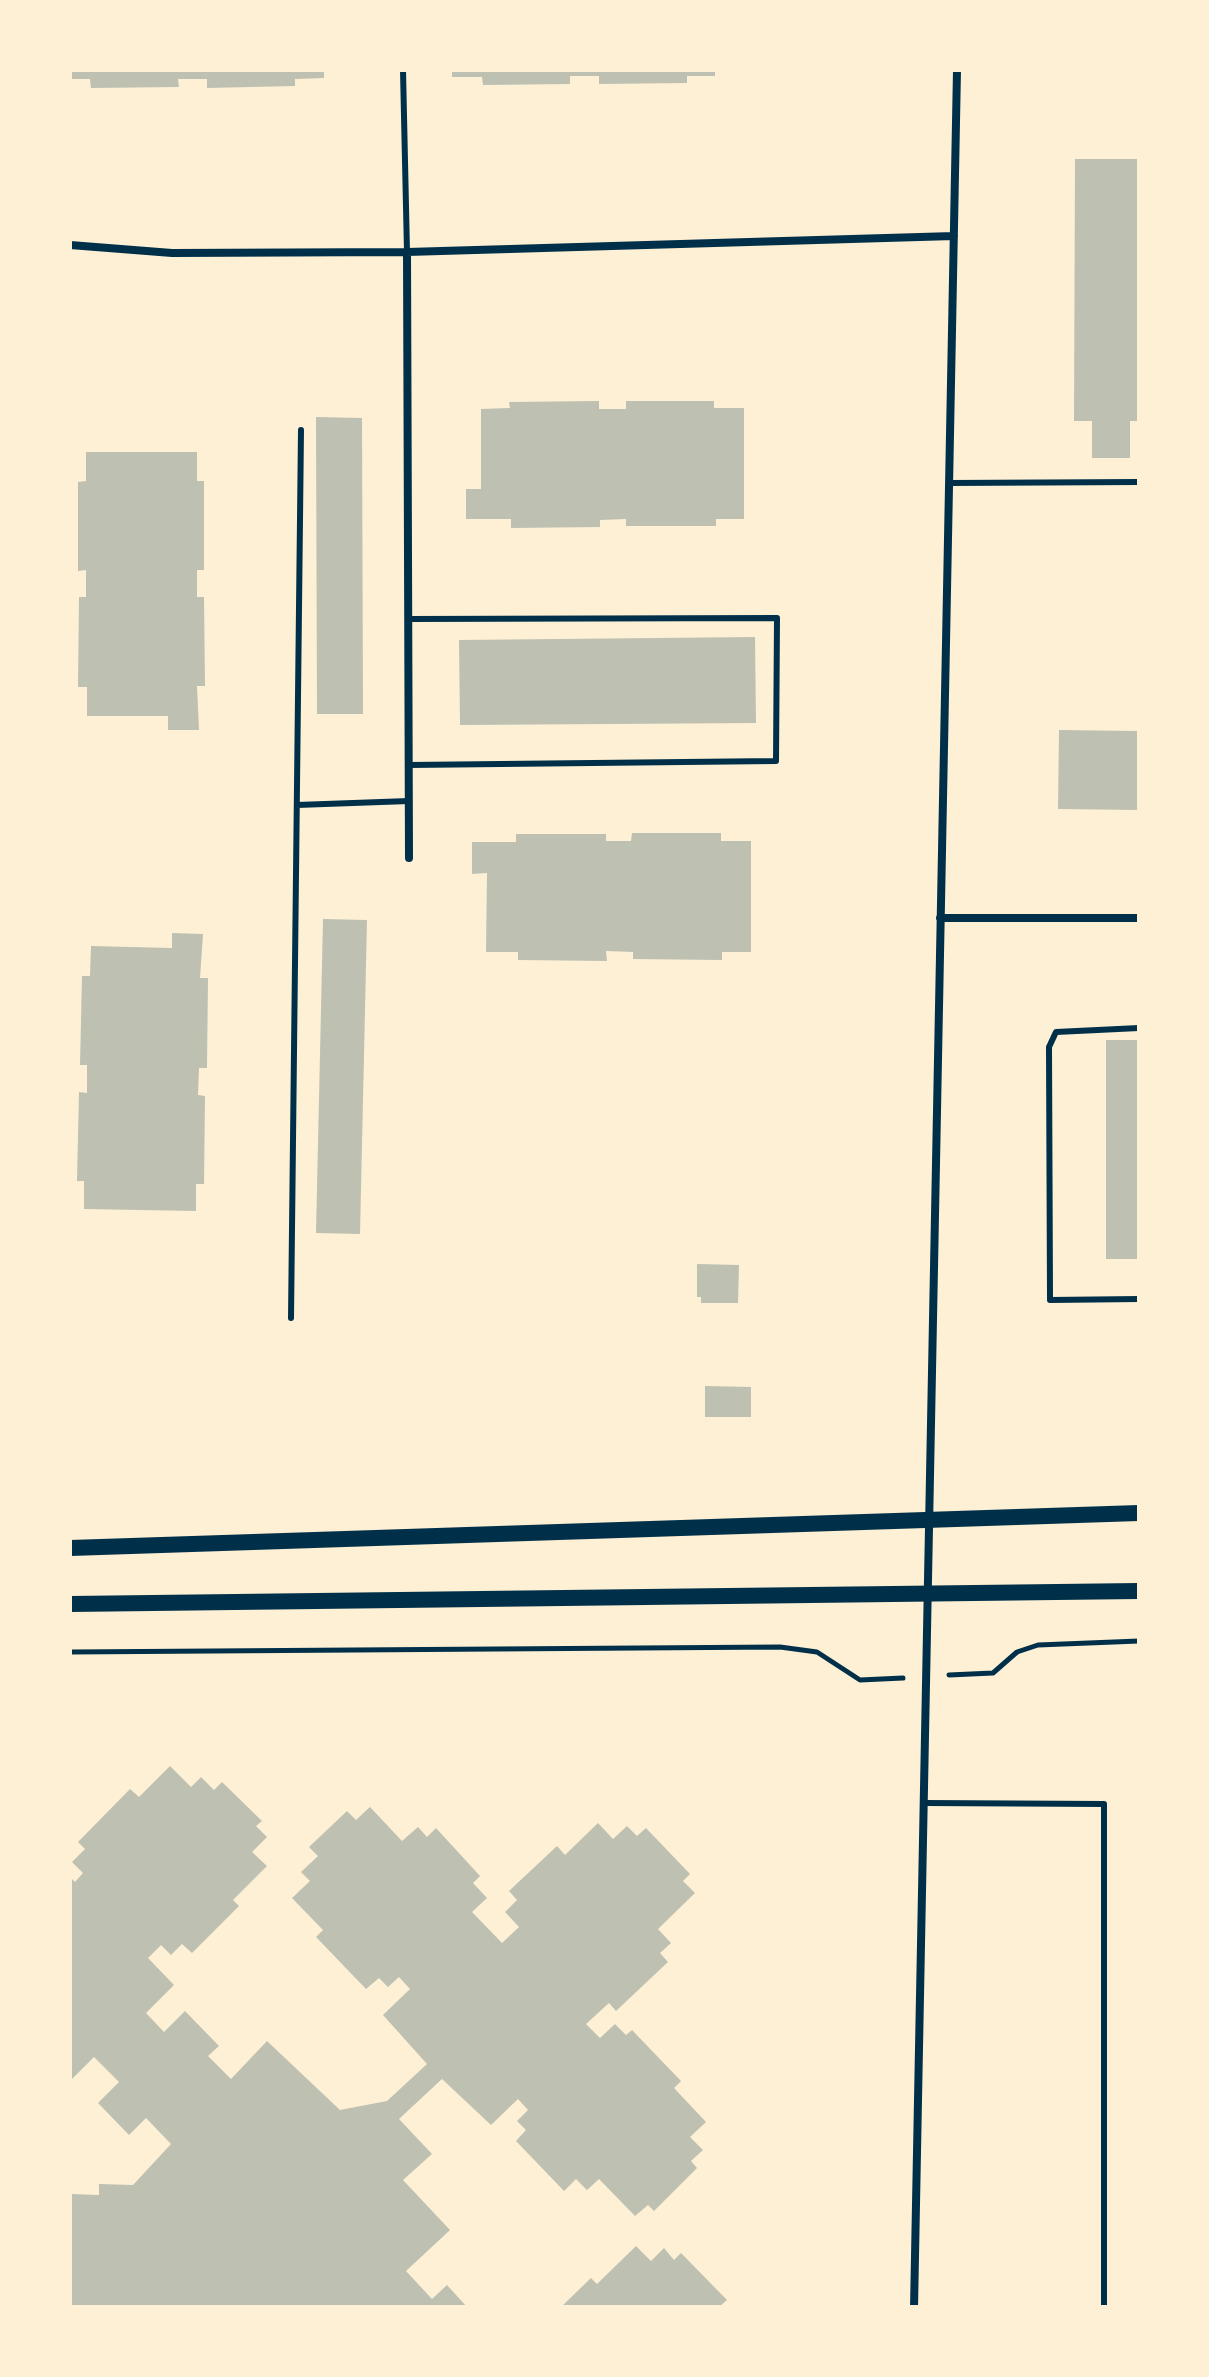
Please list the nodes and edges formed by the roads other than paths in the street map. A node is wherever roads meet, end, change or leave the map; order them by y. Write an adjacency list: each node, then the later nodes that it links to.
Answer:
1 (403, 70): 5 (lane)
2 (957, 70): 3 (street)
3 (954, 236): 5 (street); 8 (street)
4 (70, 245): 5 (street)
5 (407, 252): 9 (street)
6 (301, 430): 12 (lane)
7 (1139, 482): 8 (lane)
8 (949, 483): 14 (street)
9 (408, 619): 10 (street); 10 (lane)
10 (409, 765): 11 (street)
11 (409, 801): 12 (lane); 13 (street)
12 (297, 805): 18 (lane)
13 (409, 858)
14 (940, 918): 15 (street); 20 (street)
15 (1139, 918)
16 (1139, 1028): 17 (lane)
17 (1139, 1299)
18 (291, 1318)
19 (1139, 1513): 20 (main road)
20 (929, 1519): 21 (main road); 23 (street)
21 (70, 1548)
22 (1139, 1591): 23 (main road)
23 (929, 1594): 24 (main road); 25 (street)
24 (70, 1604)
25 (924, 1803): 26 (street); 27 (lane)
26 (914, 2307)
27 (1104, 2307)

